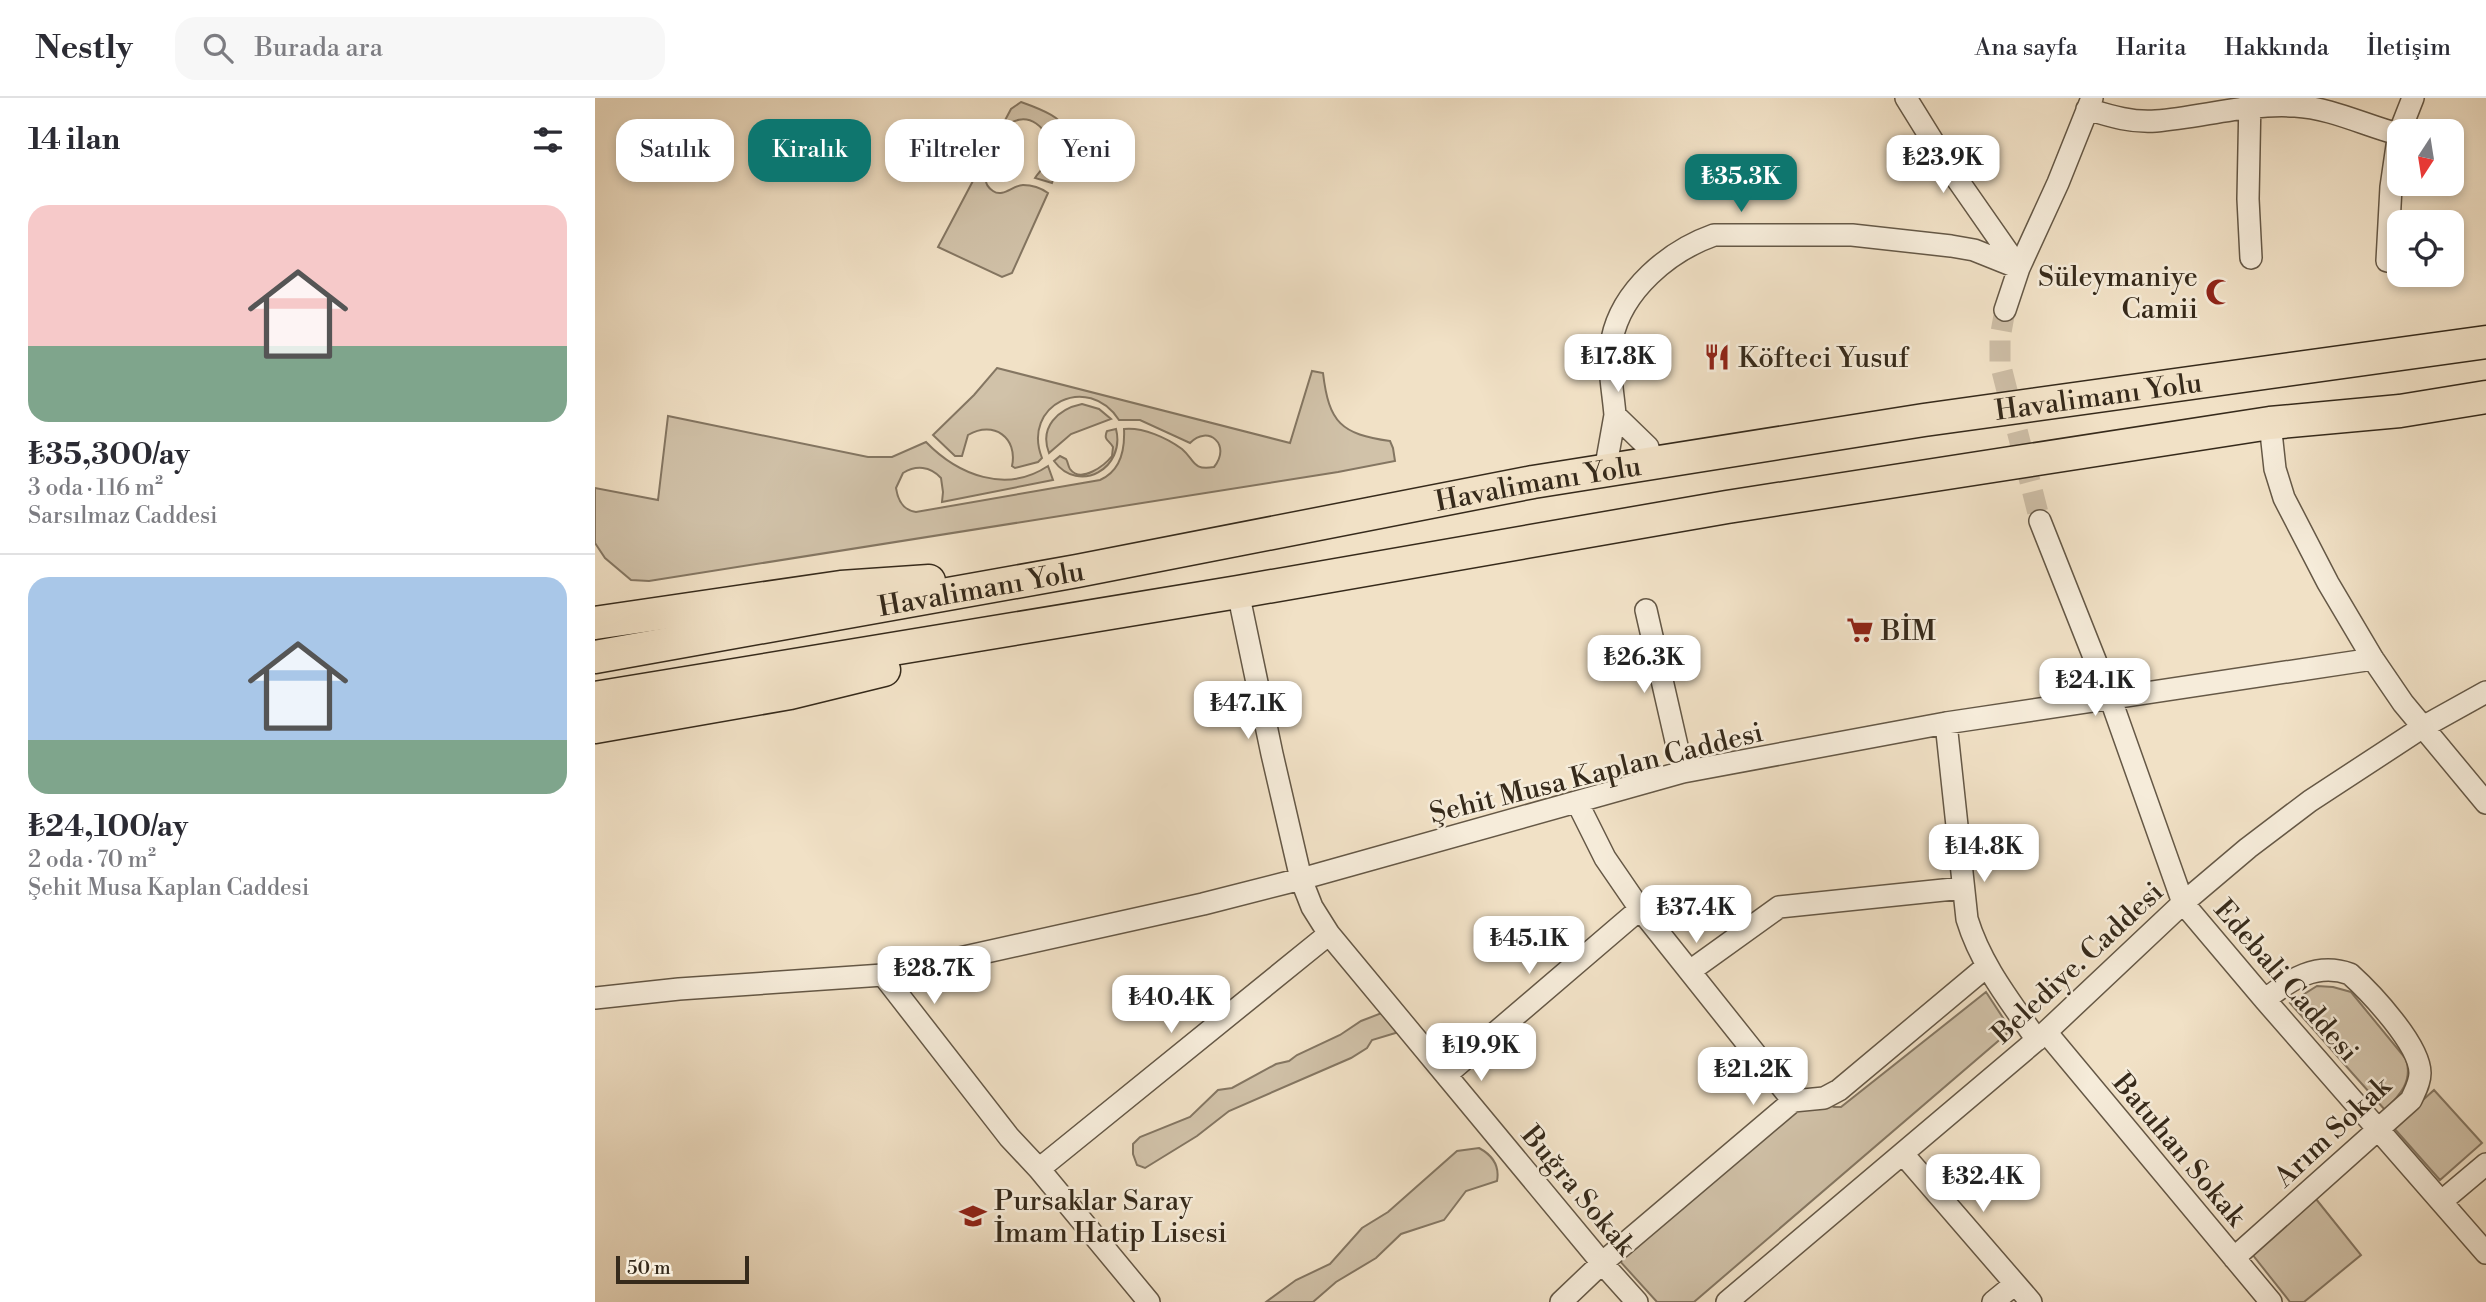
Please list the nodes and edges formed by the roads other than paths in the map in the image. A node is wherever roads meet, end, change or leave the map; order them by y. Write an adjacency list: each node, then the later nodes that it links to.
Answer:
1 (1906, 98): 8 (street)
2 (2413, 98): 5 (street)
3 (2250, 102): 4 (street); 6 (street); 7 (street)
4 (2089, 104): 8 (street)
5 (2404, 119)
6 (2387, 129)
7 (2251, 258)
8 (2019, 268): 9 (street); 12 (street)
9 (2005, 310)
10 (2486, 342): 14 (highway, Havalimanı Yolu)
11 (2486, 397): 13 (highway, Havalimanı Yolu)
12 (1615, 415): 14 (street); 15 (street)
13 (2270, 423): 18 (highway, Havalimanı Yolu); 23 (street)
14 (1651, 463): 15 (highway, Havalimanı Yolu)
15 (1605, 471): 17 (highway, Havalimanı Yolu)
16 (2040, 521): 26 (street)
17 (1077, 571): 21 (highway); 22 (highway, Havalimanı Yolu)
18 (1238, 592): 20 (highway, Havalimanı Yolu); 33 (street, Buğra Sokak)
19 (1646, 610): 30 (street)
20 (1054, 622): 25 (highway, Havalimanı Yolu); 28 (highway)
21 (595, 623)
22 (595, 657)
23 (2373, 659): 26 (street, Şehit Musa Kaplan Caddesi); 29 (street)
24 (2486, 692): 29 (street, Belediye. Caddesi)
25 (595, 698)
26 (2111, 700): 27 (street, Şehit Musa Kaplan Caddesi); 35 (street)
27 (1946, 723): 30 (street, Şehit Musa Kaplan Caddesi); 34 (street, Batuhan Sokak)
28 (595, 727)
29 (2423, 727): 32 (street); 35 (street, Belediye. Caddesi)
30 (1683, 772): 31 (street, Şehit Musa Kaplan Caddesi)
31 (1577, 802): 33 (street, Şehit Musa Kaplan Caddesi); 36 (street)
32 (2486, 803)
33 (1301, 879): 37 (street, Buğra Sokak); 40 (street, Şehit Musa Kaplan Caddesi)
34 (1963, 888): 38 (street, Batuhan Sokak); 39 (street)
35 (2183, 902): 42 (street, Edebali Caddesi); 43 (street, Belediye. Caddesi)
36 (1640, 909): 39 (street); 44 (street)
37 (1329, 934): 44 (street, Buğra Sokak); 49 (street)
38 (1986, 967): 43 (street, Batuhan Sokak); 45 (street)
39 (1690, 971): 45 (street)
40 (883, 975): 41 (street, Şehit Musa Kaplan Caddesi); 49 (street)
41 (595, 998)
42 (2265, 1000): 46 (street, Edebali Caddesi); 46 (street, Arım Sokak)
43 (2042, 1036): 47 (street, Belediye. Caddesi); 52 (street, Batuhan Sokak)
44 (1446, 1075): 53 (street, Buğra Sokak)
45 (1793, 1101): 53 (street)
46 (2379, 1128): 50 (street, Edebali Caddesi); 52 (street, Arım Sokak)
47 (1903, 1154): 54 (street); 58 (street, Belediye. Caddesi)
48 (2486, 1164): 50 (street)
49 (1039, 1170): 55 (street)
50 (2442, 1201): 51 (street, Edebali Caddesi)
51 (2486, 1253)
52 (2234, 1258): 61 (street, Batuhan Sokak)
53 (1602, 1263): 56 (street); 57 (street, Buğra Sokak)
54 (2015, 1284): 59 (street); 60 (street)
55 (1149, 1302)
56 (1561, 1302)
57 (1637, 1302)
58 (1727, 1302)
59 (1993, 1302)
60 (2031, 1302)
61 (2271, 1302)

